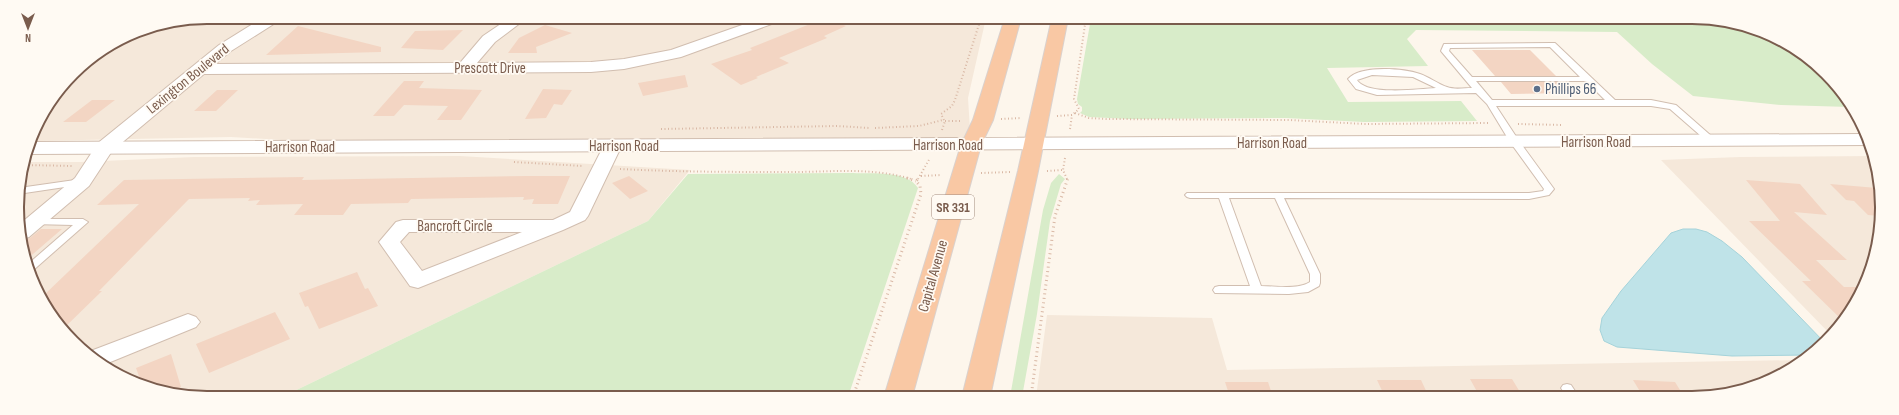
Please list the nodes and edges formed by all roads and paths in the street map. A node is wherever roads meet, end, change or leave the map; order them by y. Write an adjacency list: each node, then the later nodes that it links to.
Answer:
1 (263, 24): 8 (street, Lexington Boulevard)
2 (510, 24): 9 (street)
3 (759, 24): 9 (street, Prescott Drive)
4 (979, 24): 18 (path)
5 (1011, 24): 18 (highway, Capital Avenue / SR 331)
6 (1059, 24): 17 (highway)
7 (1085, 24): 16 (path)
8 (198, 69): 9 (street, Prescott Drive); 27 (street, Lexington Boulevard)
9 (463, 69)
10 (1587, 78): 11 (lane); 11 (lane); 14 (lane)
11 (1469, 79): 13 (lane)
12 (1446, 90): 12 (lane); 13 (lane)
13 (1478, 90): 15 (lane)
14 (1612, 102): 15 (lane); 22 (lane)
15 (1490, 103): 19 (lane)
16 (1075, 113): 17 (path); 19 (path)
17 (1039, 117): 18 (path); 24 (highway)
18 (984, 120): 25 (highway, Capital Avenue / SR 331)
19 (1503, 123): 20 (path); 23 (lane)
20 (1565, 125)
21 (1862, 140): 22 (street, Harrison Road)
22 (1712, 141): 23 (street, Harrison Road)
23 (1515, 142): 24 (street, Harrison Road); 40 (lane)
24 (1033, 144): 25 (street, Harrison Road); 33 (highway)
25 (971, 145): 26 (street, Harrison Road); 34 (highway, Capital Avenue / SR 331)
26 (612, 146): 27 (street, Harrison Road); 32 (street, Bancroft Circle)
27 (105, 147): 28 (street, Harrison Road); 31 (street, Lexington Boulevard)
28 (34, 148)
29 (506, 162): 32 (path)
30 (29, 165): 31 (path)
31 (93, 165): 36 (street, Lexington Boulevard)
32 (601, 168): 35 (path); 41 (street, Bancroft Circle)
33 (1028, 171): 34 (path); 50 (highway); 51 (path)
34 (963, 173): 35 (path); 49 (highway, Capital Avenue / SR 331)
35 (916, 181): 48 (path)
36 (82, 182): 37 (lane); 42 (street, Lexington Boulevard)
37 (25, 190)
38 (1190, 195): 39 (lane)
39 (1223, 195): 40 (lane); 45 (lane)
40 (1278, 195): 45 (lane)
41 (556, 226): 41 (street, Bancroft Circle)
42 (29, 228): 43 (lane)
43 (34, 265)
44 (1219, 290): 45 (lane)
45 (1257, 290)
46 (188, 322): 47 (street)
47 (101, 357)
48 (855, 391)
49 (900, 391)
50 (977, 391)
51 (1032, 391)

